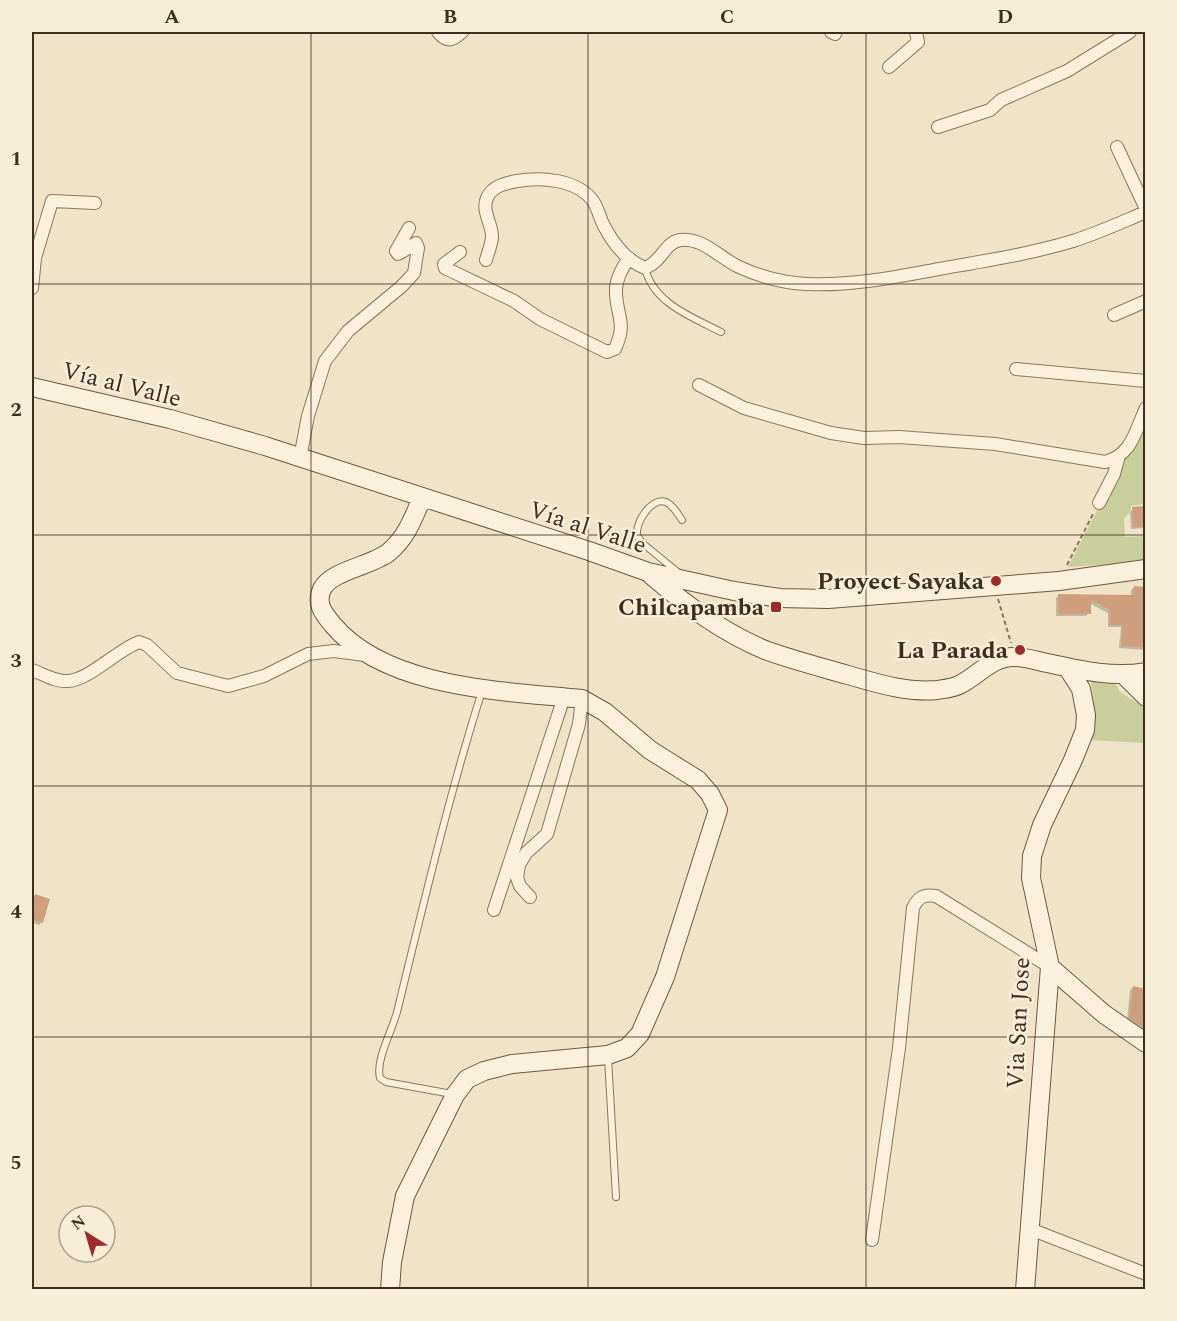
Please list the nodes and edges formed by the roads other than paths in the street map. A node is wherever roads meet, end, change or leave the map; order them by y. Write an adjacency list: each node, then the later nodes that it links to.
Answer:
1 (438, 32): 2 (street)
2 (462, 32)
3 (916, 32): 5 (street)
4 (1130, 32): 6 (street)
5 (889, 67)
6 (938, 127)
7 (1117, 147): 9 (street)
8 (95, 203): 15 (street)
9 (1146, 211): 14 (street)
10 (409, 228): 24 (street)
11 (460, 252): 12 (street)
12 (629, 258): 13 (street); 14 (street)
13 (486, 260)
14 (645, 268): 18 (lane)
15 (32, 288)
16 (1146, 301): 17 (street)
17 (1114, 315)
18 (721, 332)
19 (1016, 369): 20 (street)
20 (1146, 381)
21 (699, 385): 25 (street)
22 (32, 387): 24 (street, Vía al Valle)
23 (1146, 408): 25 (street)
24 (300, 458): 26 (street, Vía al Valle)
25 (1118, 459): 27 (street)
26 (422, 498): 30 (street, Vía al Valle); 32 (street)
27 (1099, 503)
28 (682, 520): 31 (lane)
29 (1146, 569): 31 (street, Vía al Valle)
30 (648, 572): 31 (street, Vía al Valle); 33 (street)
31 (689, 582)
32 (372, 656): 34 (street); 37 (street)
33 (1067, 667): 36 (street); 43 (street, Via San Jose)
34 (32, 670)
35 (1146, 672): 36 (street)
36 (1125, 676): 39 (street)
37 (483, 688): 38 (street); 46 (lane)
38 (564, 697): 40 (street); 42 (street)
39 (1146, 697)
40 (582, 699): 41 (street); 45 (street)
41 (530, 897)
42 (494, 910)
43 (1050, 967): 44 (street); 48 (street, Via San Jose); 49 (street)
44 (1146, 1043)
45 (608, 1055): 46 (street); 47 (lane)
46 (455, 1095): 51 (street)
47 (616, 1197)
48 (1030, 1229): 50 (street); 52 (street, Via San Jose)
49 (872, 1240)
50 (1146, 1274)
51 (390, 1290)
52 (1025, 1290)

